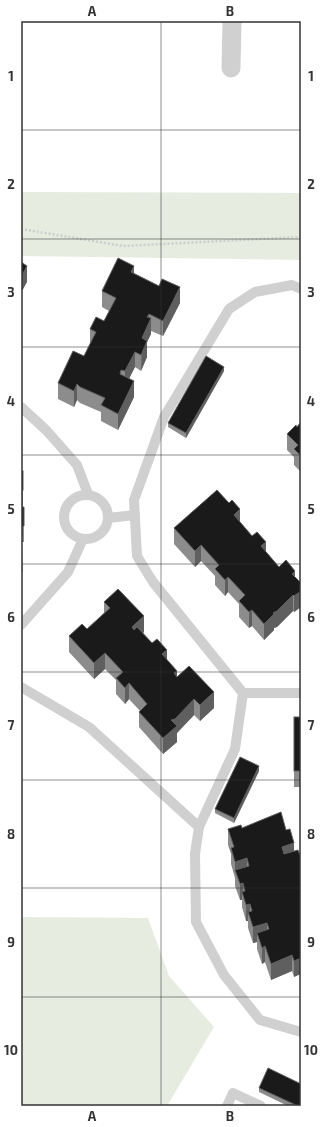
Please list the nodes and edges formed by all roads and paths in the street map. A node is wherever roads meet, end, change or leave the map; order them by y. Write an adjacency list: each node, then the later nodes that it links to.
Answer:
1 (232, 21): 2 (street)
2 (232, 68)
3 (21, 229): 4 (path)
4 (301, 237)
5 (301, 289): 8 (lane)
6 (21, 407): 7 (lane)
7 (88, 494): 9 (lane); 10 (lane)
8 (136, 515): 9 (lane); 13 (lane)
9 (108, 518): 10 (lane)
10 (83, 539): 11 (lane)
11 (21, 625)
12 (21, 687): 15 (lane)
13 (243, 692): 14 (lane); 15 (lane)
14 (301, 693)
15 (199, 826): 16 (lane)
16 (301, 1032)
17 (227, 1106): 18 (lane)
18 (261, 1106)

